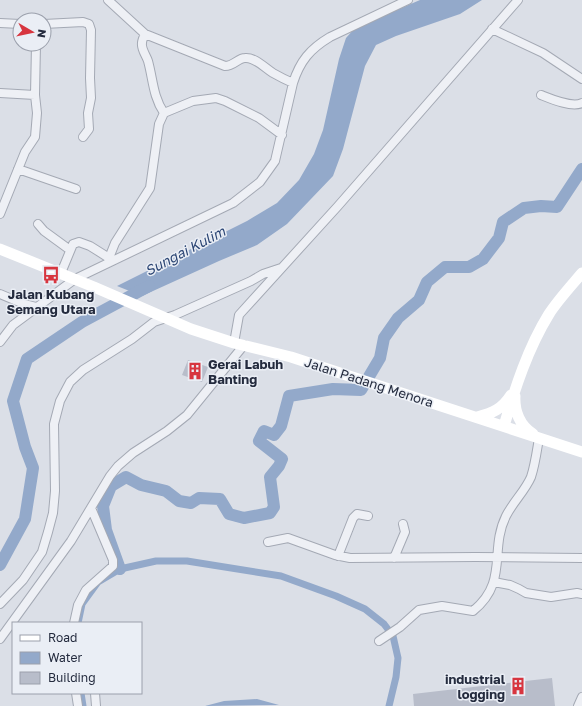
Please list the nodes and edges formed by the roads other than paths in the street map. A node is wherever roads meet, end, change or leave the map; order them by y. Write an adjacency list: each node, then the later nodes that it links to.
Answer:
1 (108, 0): 8 (street)
2 (408, 0): 11 (street)
3 (518, 0): 7 (street)
4 (0, 23): 5 (street)
5 (12, 24)
6 (52, 24): 18 (street)
7 (492, 29): 10 (street); 26 (street)
8 (145, 34): 11 (street); 16 (street)
9 (36, 52): 13 (street)
10 (582, 79)
11 (293, 83): 17 (street)
12 (0, 93): 13 (street)
13 (35, 95): 19 (street)
14 (541, 95): 15 (street)
15 (582, 103)
16 (164, 112): 17 (street); 25 (street)
17 (282, 135): 25 (street)
18 (83, 137)
19 (18, 169): 20 (street); 21 (street)
20 (76, 189)
21 (0, 214)
22 (38, 224): 24 (street)
23 (0, 248): 27 (main road, Jalan Padang Menora)
24 (70, 250): 25 (street); 27 (street)
25 (109, 260): 29 (street)
26 (281, 268): 32 (street); 34 (street)
27 (61, 273): 29 (main road, Jalan Padang Menora)
28 (582, 273): 35 (main road)
29 (75, 279): 31 (street); 32 (main road, Jalan Padang Menora)
30 (0, 294): 31 (street)
31 (36, 307): 33 (street)
32 (168, 318): 34 (main road, Jalan Padang Menora); 50 (street)
33 (0, 342)
34 (239, 344): 36 (main road, Jalan Padang Menora); 40 (street)
35 (515, 390): 36 (main road); 37 (main road); 38 (main road)
36 (477, 417): 37 (main road, Jalan Padang Menora)
37 (504, 426): 38 (main road, Jalan Padang Menora)
38 (539, 438): 39 (main road, Jalan Padang Menora); 45 (street)
39 (582, 452)
40 (91, 508): 51 (street); 53 (street)
41 (368, 516): 44 (street)
42 (403, 524): 46 (street)
43 (268, 542): 44 (street)
44 (338, 556): 46 (street)
45 (497, 557): 46 (street); 47 (street); 48 (street)
46 (394, 558)
47 (582, 558)
48 (494, 582): 49 (street); 55 (street)
49 (582, 594)
50 (0, 604)
51 (12, 622)
52 (12, 622): 54 (street)
53 (74, 622)
54 (0, 639)
55 (379, 641)
56 (76, 694): 59 (street)
57 (95, 694): 60 (street)
58 (582, 697): 61 (street)
59 (78, 706)
60 (96, 706)
61 (578, 706)

